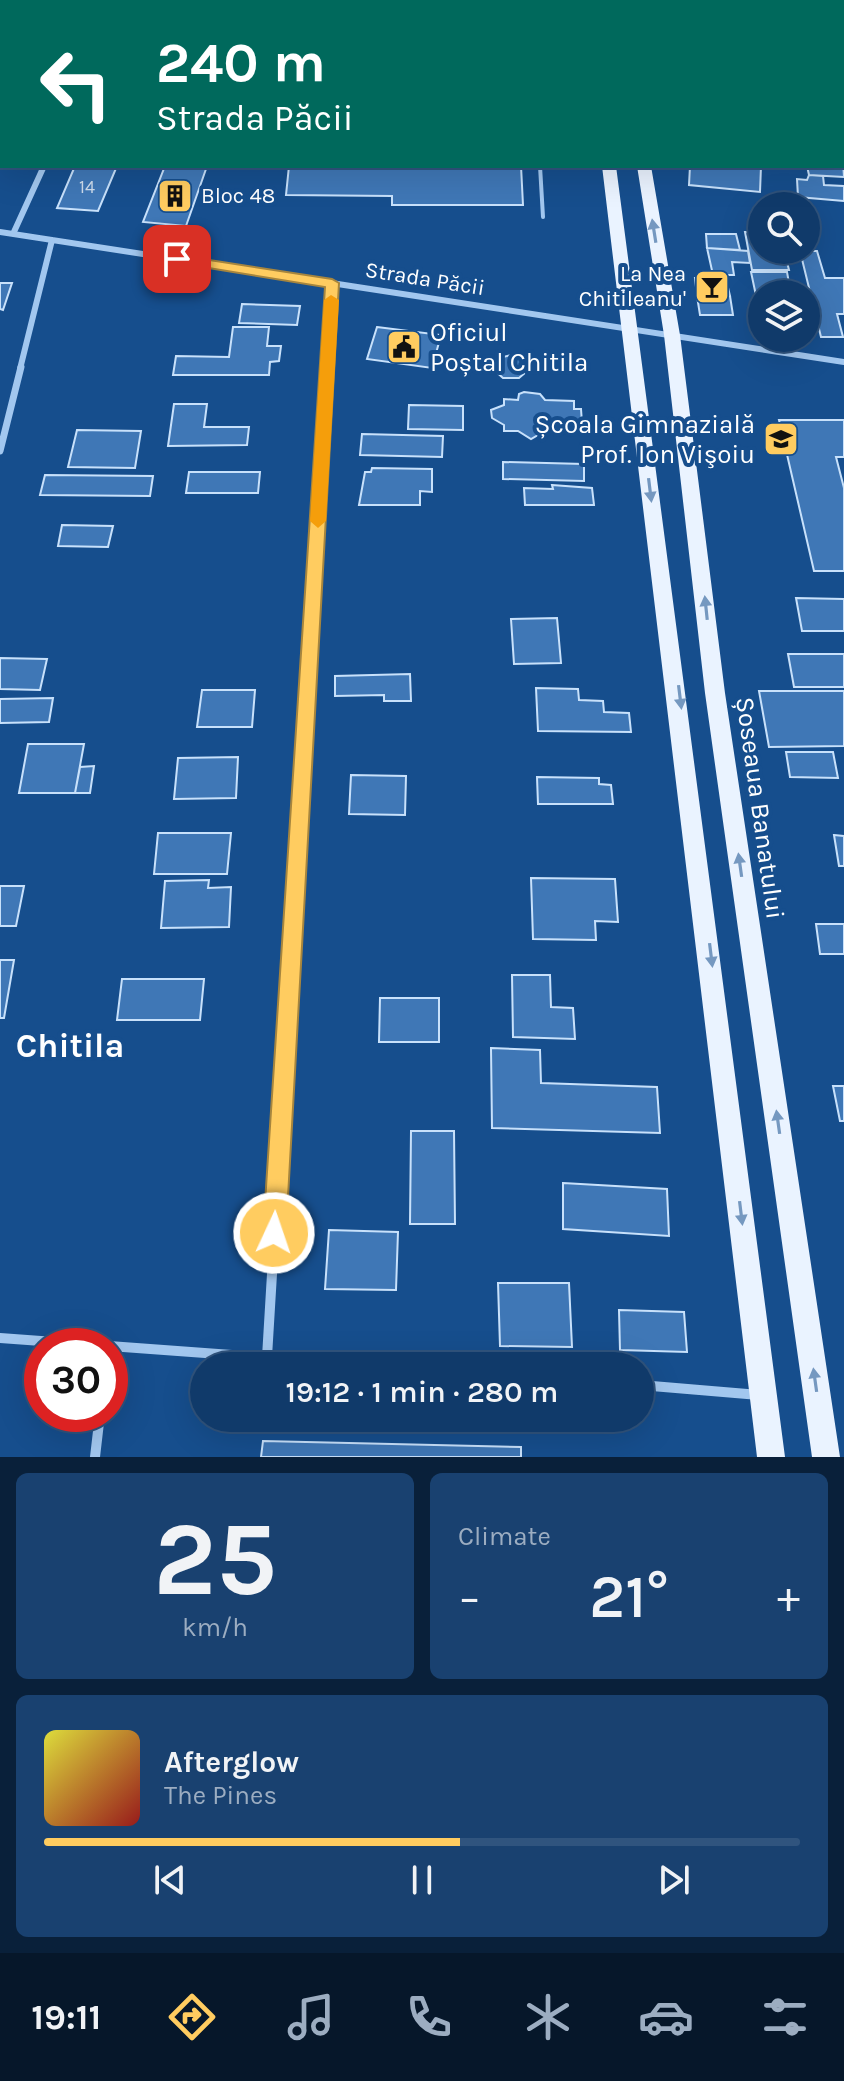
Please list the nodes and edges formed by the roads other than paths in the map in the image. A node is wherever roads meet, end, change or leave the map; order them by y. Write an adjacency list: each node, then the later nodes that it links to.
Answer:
1 (43, 168): 7 (street)
2 (540, 168): 5 (lane)
3 (609, 168): 10 (main road)
4 (644, 168): 11 (main road, Șoseaua Banatului, one-way to 4)
5 (543, 217)
6 (0, 232): 7 (street, Strada Păcii)
7 (13, 234): 8 (street, Strada Păcii)
8 (52, 240): 9 (street, Strada Păcii); 13 (street)
9 (332, 283): 10 (street, Strada Păcii); 18 (street)
10 (631, 330): 11 (street, Strada Păcii); 20 (main road, one-way to 20)
11 (672, 335): 12 (street, Strada Păcii); 24 (main road, Șoseaua Banatului, one-way to 11)
12 (844, 362)
13 (0, 451)
14 (0, 1338): 15 (street)
15 (24, 1340)
16 (128, 1347): 17 (street)
17 (195, 1352)
18 (267, 1352)
19 (654, 1386): 20 (street)
20 (763, 1395): 23 (main road)
21 (98, 1432): 22 (street)
22 (95, 1457)
23 (771, 1457)
24 (826, 1457)

